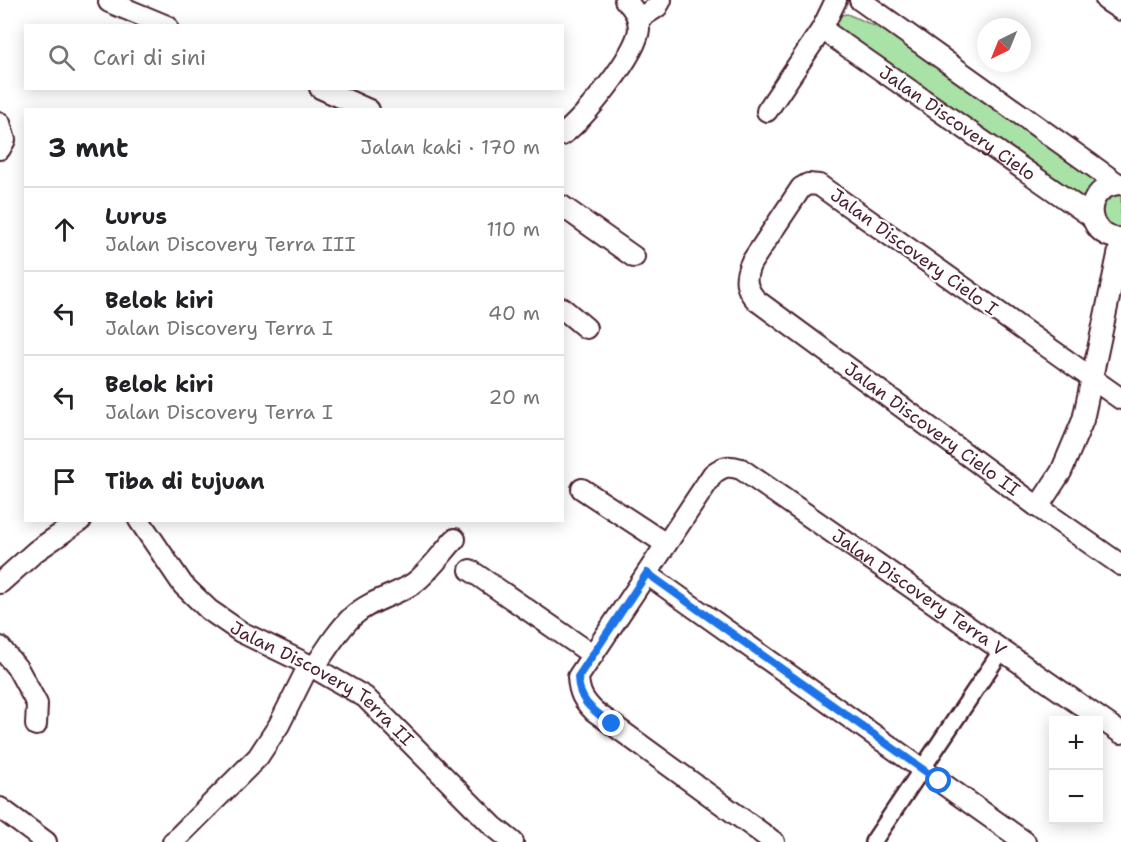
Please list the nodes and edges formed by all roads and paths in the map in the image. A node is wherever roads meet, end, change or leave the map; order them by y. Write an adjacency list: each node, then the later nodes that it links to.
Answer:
1 (625, 0): 8 (street)
2 (661, 0): 8 (street)
3 (836, 0): 10 (street)
4 (860, 0): 15 (street)
5 (1106, 0): 7 (street)
6 (109, 2): 9 (street)
7 (1121, 10)
8 (638, 19): 14 (street)
9 (162, 24)
10 (822, 29): 13 (street); 17 (street, Jalan Discovery Cielo)
11 (325, 90): 12 (street)
12 (365, 108)
13 (767, 111)
14 (564, 133)
15 (1119, 184): 17 (street)
16 (564, 207): 19 (street)
17 (1092, 217): 18 (street, Jalan Discovery Cielo)
18 (1121, 240): 23 (street)
19 (634, 257)
20 (748, 289): 23 (street, Jalan Discovery Cielo I); 26 (street, Jalan Discovery Cielo II)
21 (564, 310): 22 (street)
22 (586, 328)
23 (1093, 379): 24 (street, Jalan Discovery Cielo I); 26 (street)
24 (1121, 399)
25 (582, 489): 30 (street)
26 (1038, 507): 31 (street, Jalan Discovery Cielo II)
27 (78, 522): 34 (street)
28 (140, 522): 38 (street, Jalan Discovery Terra II)
29 (455, 539): 38 (street)
30 (666, 544): 33 (street); 36 (street, Jalan Discovery Terra V)
31 (1121, 565)
32 (470, 570): 37 (street)
33 (647, 573): 37 (street); 41 (street)
34 (0, 583)
35 (0, 647): 39 (street)
36 (1002, 650): 40 (street, Jalan Discovery Terra V); 41 (street)
37 (593, 655): 46 (street)
38 (312, 666): 44 (street); 45 (street, Jalan Discovery Terra II)
39 (36, 725)
40 (1121, 733)
41 (922, 769): 47 (street); 48 (street)
42 (0, 808): 43 (street)
43 (46, 842)
44 (173, 842)
45 (513, 842)
46 (774, 842)
47 (873, 842)
48 (1025, 842)

